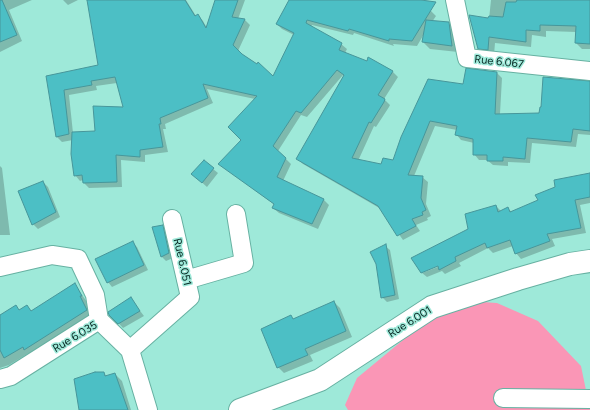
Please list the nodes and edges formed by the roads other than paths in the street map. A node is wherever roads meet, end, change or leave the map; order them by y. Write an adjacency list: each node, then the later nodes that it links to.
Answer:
1 (455, 0): 2 (street, Rue 6.067)
2 (590, 71)
3 (236, 214): 7 (street)
4 (172, 219): 7 (street, Rue 6.051)
5 (590, 261): 14 (street, Rue 6.001)
6 (0, 267): 8 (street)
7 (186, 280): 9 (street, Rue 6.051)
8 (99, 320): 9 (street, Rue 6.035); 10 (street, Rue 6.035)
9 (130, 350): 13 (street, Rue 6.035)
10 (0, 379)
11 (503, 398): 12 (street)
12 (590, 399)
13 (148, 410)
14 (240, 410)

